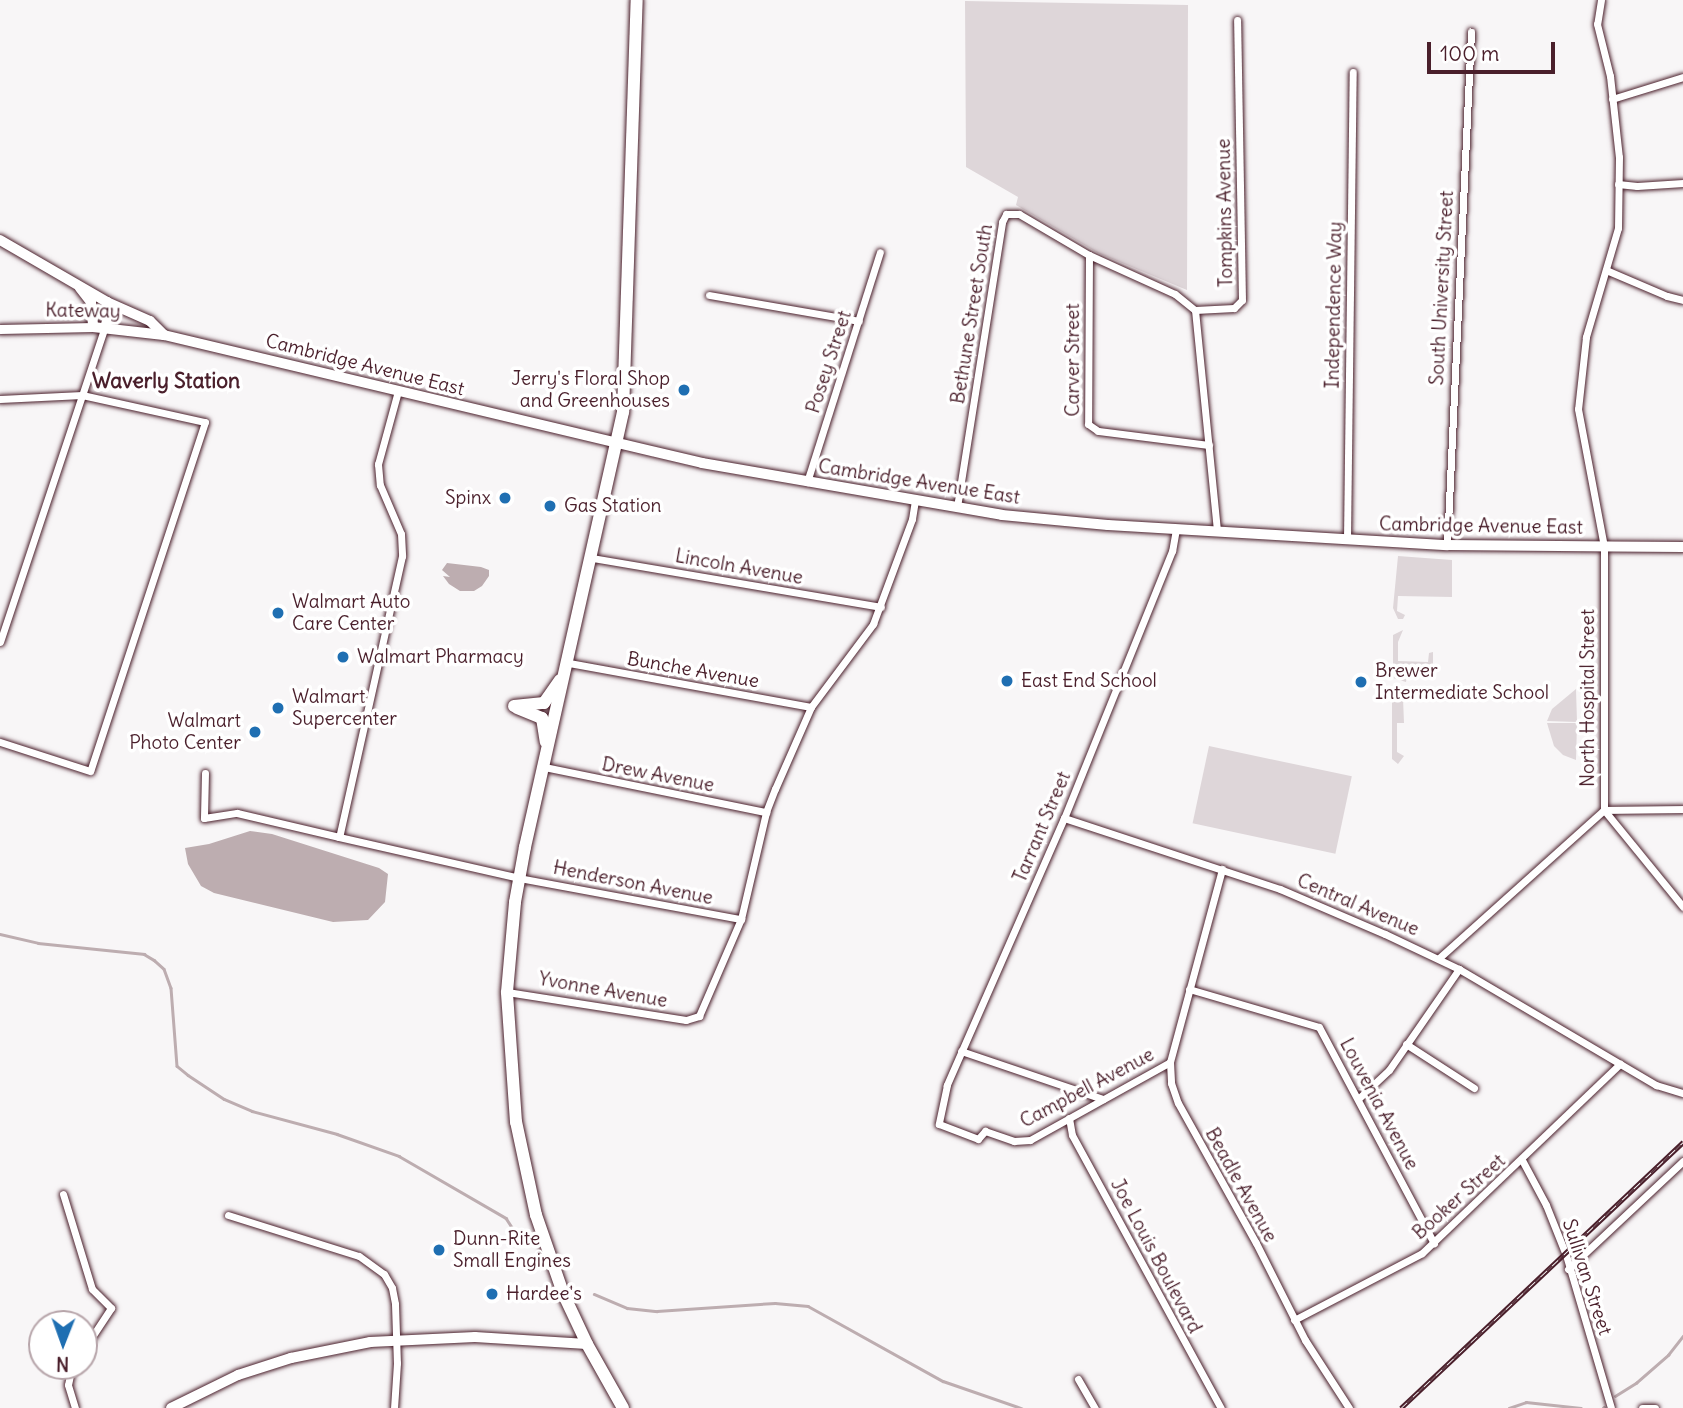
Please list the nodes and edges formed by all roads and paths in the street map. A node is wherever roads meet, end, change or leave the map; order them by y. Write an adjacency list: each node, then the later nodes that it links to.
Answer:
1 (637, 0): 26 (highway)
2 (1601, 0): 7 (street, North Hospital Street)
3 (1237, 20): 18 (street, Tompkins Avenue)
4 (1471, 32): 34 (street, South University Street)
5 (1353, 72): 33 (street, Independence Way)
6 (1683, 77): 7 (street)
7 (1612, 99): 9 (street, North Hospital Street)
8 (1683, 183): 9 (street)
9 (1618, 184): 13 (street, North Hospital Street)
10 (0, 240): 14 (main road)
11 (880, 252): 19 (street, Posey Street)
12 (1089, 255): 18 (street, Bethune Street South); 27 (street, Carver Street); 30 (street, Bethune Street South)
13 (1606, 270): 16 (street); 35 (street, North Hospital Street)
14 (80, 288): 17 (main road); 20 (main road)
15 (709, 295): 19 (street)
16 (1683, 300)
17 (107, 302): 20 (main road); 22 (main road)
18 (1195, 310): 27 (street)
19 (859, 321): 28 (street, Posey Street)
20 (99, 327): 21 (street, Kateway); 22 (main road, Kateway); 24 (street)
21 (0, 329)
22 (164, 335): 23 (main road, Cambridge Avenue East)
23 (398, 391): 26 (main road, Cambridge Avenue East); 49 (street)
24 (82, 396): 25 (street); 39 (street); 42 (street)
25 (0, 399)
26 (617, 444): 28 (main road, Cambridge Avenue East); 37 (highway)
27 (1209, 445): 32 (street)
28 (807, 482): 29 (main road, Cambridge Avenue East)
29 (915, 500): 30 (main road, Cambridge Avenue East); 38 (street)
30 (957, 507): 31 (main road, Cambridge Avenue East)
31 (1176, 529): 32 (main road, Cambridge Avenue East); 48 (street, Tarrant Street)
32 (1217, 532): 33 (main road, Cambridge Avenue East)
33 (1348, 539): 34 (main road, Cambridge Avenue East)
34 (1447, 545): 35 (main road, Cambridge Avenue East)
35 (1604, 546): 36 (main road, Cambridge Avenue East); 46 (street, North Hospital Street)
36 (1683, 547)
37 (592, 558): 38 (street, Lincoln Avenue); 40 (highway)
38 (881, 607): 41 (street)
39 (0, 642)
40 (568, 664): 41 (street, Bunche Avenue); 43 (highway); 43 (highway)
41 (811, 707): 47 (street)
42 (0, 742)
43 (545, 764): 47 (street, Drew Avenue); 51 (highway)
44 (205, 773): 49 (street, Henderson Avenue)
45 (1683, 809): 46 (street)
46 (1604, 810): 52 (street, North Hospital Street); 54 (street)
47 (766, 812): 53 (street)
48 (1064, 818): 50 (street, Central Avenue); 59 (street, Tarrant Street)
49 (339, 837): 51 (street, Henderson Avenue)
50 (1222, 869): 54 (street, Central Avenue); 56 (street, Campbell Avenue)
51 (519, 878): 53 (street, Henderson Avenue); 57 (highway)
52 (1683, 907)
53 (741, 919): 57 (street, Yvonne Avenue)
54 (1439, 958): 55 (street, Central Avenue)
55 (1459, 969): 58 (street); 61 (street, Central Avenue)
56 (1189, 989): 60 (street, Campbell Avenue); 65 (street, Louvenia Avenue)
57 (507, 992): 77 (highway)
58 (1406, 1044): 62 (street); 65 (street)
59 (961, 1051): 64 (street); 67 (street, Tarrant Street)
60 (1170, 1062): 64 (street, Campbell Avenue); 74 (street, Beadle Avenue)
61 (1620, 1064): 63 (street, Central Avenue); 68 (street, Booker Street)
62 (1474, 1088)
63 (1683, 1093)
64 (1103, 1099): 66 (street, Campbell Avenue)
65 (1358, 1099): 72 (street, Louvenia Avenue)
66 (1069, 1118): 67 (street, Campbell Avenue); 85 (street, Joe Louis Boulevard)
67 (951, 1130)
68 (1522, 1160): 72 (street, Booker Street); 73 (street, Sullivan Street)
69 (1683, 1161): 73 (street)
70 (63, 1194): 75 (street)
71 (228, 1215): 76 (street)
72 (1434, 1242): 74 (street, Booker Street)
73 (1568, 1269): 87 (street, Sullivan Street)
74 (1294, 1320): 86 (street, Beadle Avenue)
75 (98, 1327)
76 (397, 1341): 77 (main road); 81 (main road); 82 (street)
77 (587, 1344): 83 (highway)
78 (1078, 1378): 84 (street)
79 (69, 1380): 80 (street)
80 (75, 1408)
81 (171, 1408)
82 (394, 1408)
83 (623, 1408)
84 (1095, 1408)
85 (1221, 1408)
86 (1349, 1408)
87 (1611, 1408)
88 (1642, 1408): 89 (street)
89 (1655, 1408)

